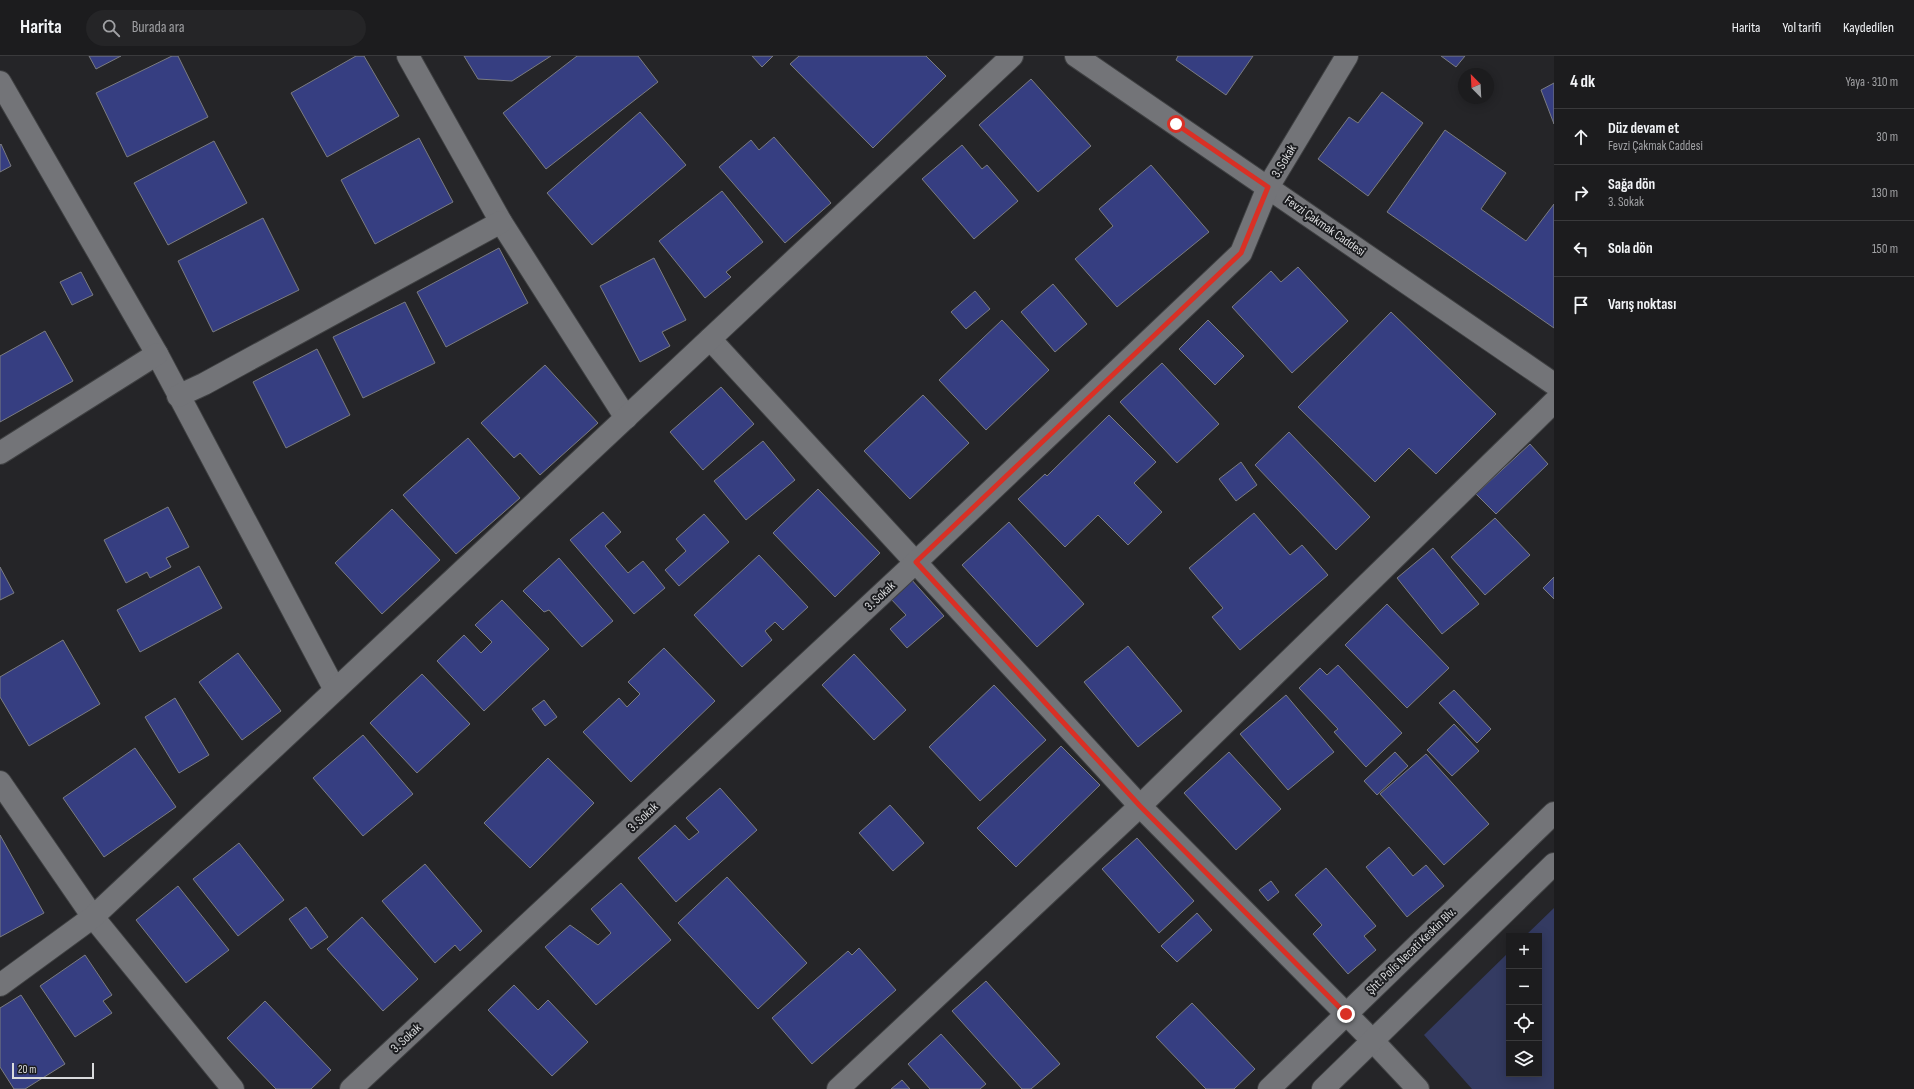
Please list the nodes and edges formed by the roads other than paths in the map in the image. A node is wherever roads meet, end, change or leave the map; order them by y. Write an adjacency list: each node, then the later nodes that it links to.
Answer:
1 (408, 56): 7 (street)
2 (1012, 56): 8 (street)
3 (1076, 56): 6 (street, Fevzi Çakmak Caddesi)
4 (1347, 56): 6 (street, 3. Sokak)
5 (2, 91): 9 (street)
6 (1268, 187): 10 (street, Fevzi Çakmak Caddesi); 15 (street, 3. Sokak)
7 (501, 222): 11 (street); 13 (street)
8 (710, 339): 13 (street); 15 (street)
9 (157, 354): 11 (street); 14 (street)
10 (1554, 384)
11 (178, 396): 16 (street)
12 (1554, 402): 18 (street)
13 (626, 418): 16 (street)
14 (0, 453)
15 (916, 562): 18 (street); 26 (street, 3. Sokak)
16 (335, 690): 21 (street)
17 (0, 782): 21 (street)
18 (1140, 806): 23 (street); 27 (street)
19 (1554, 813): 23 (street, Şht. Polis Necati Keskin Blv.)
20 (1554, 864): 24 (street)
21 (93, 917): 22 (street); 25 (street)
22 (0, 985)
23 (1346, 1014): 24 (street); 28 (street, Şht. Polis Necati Keskin Blv.)
24 (1373, 1041): 29 (street); 30 (street)
25 (233, 1089)
26 (351, 1089)
27 (838, 1089)
28 (1269, 1089)
29 (1323, 1089)
30 (1418, 1089)

